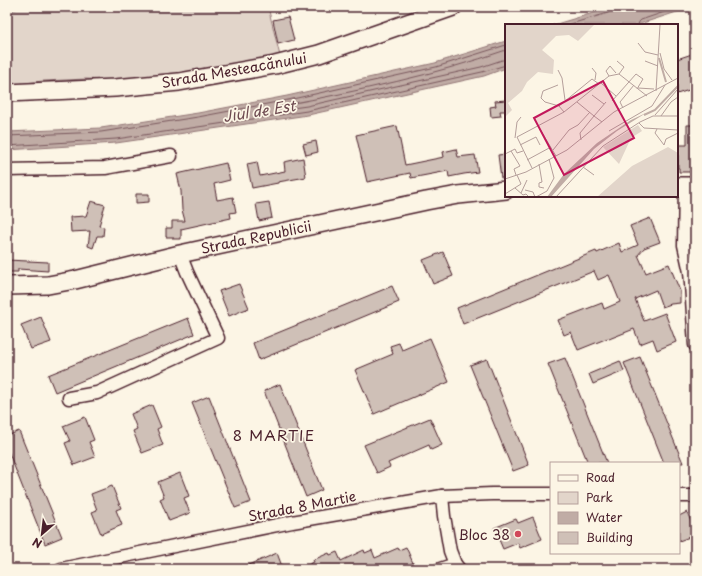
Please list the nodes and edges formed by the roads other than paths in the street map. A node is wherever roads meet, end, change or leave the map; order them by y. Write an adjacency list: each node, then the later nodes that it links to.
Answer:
1 (453, 7): 2 (main road, Strada Mesteacănului)
2 (7, 93)
3 (171, 156): 4 (street)
4 (7, 170)
5 (686, 186): 9 (street)
6 (505, 190): 7 (main road, Strada Republicii)
7 (180, 254): 8 (main road, Strada Republicii); 10 (street)
8 (7, 286)
9 (695, 345)
10 (69, 398)
11 (550, 494): 12 (street, Strada 8 Martie)
12 (442, 496): 15 (street); 16 (street, Strada 8 Martie)
13 (680, 496): 14 (street)
14 (695, 496)
15 (457, 567): 17 (street)
16 (61, 569)
17 (440, 569)

